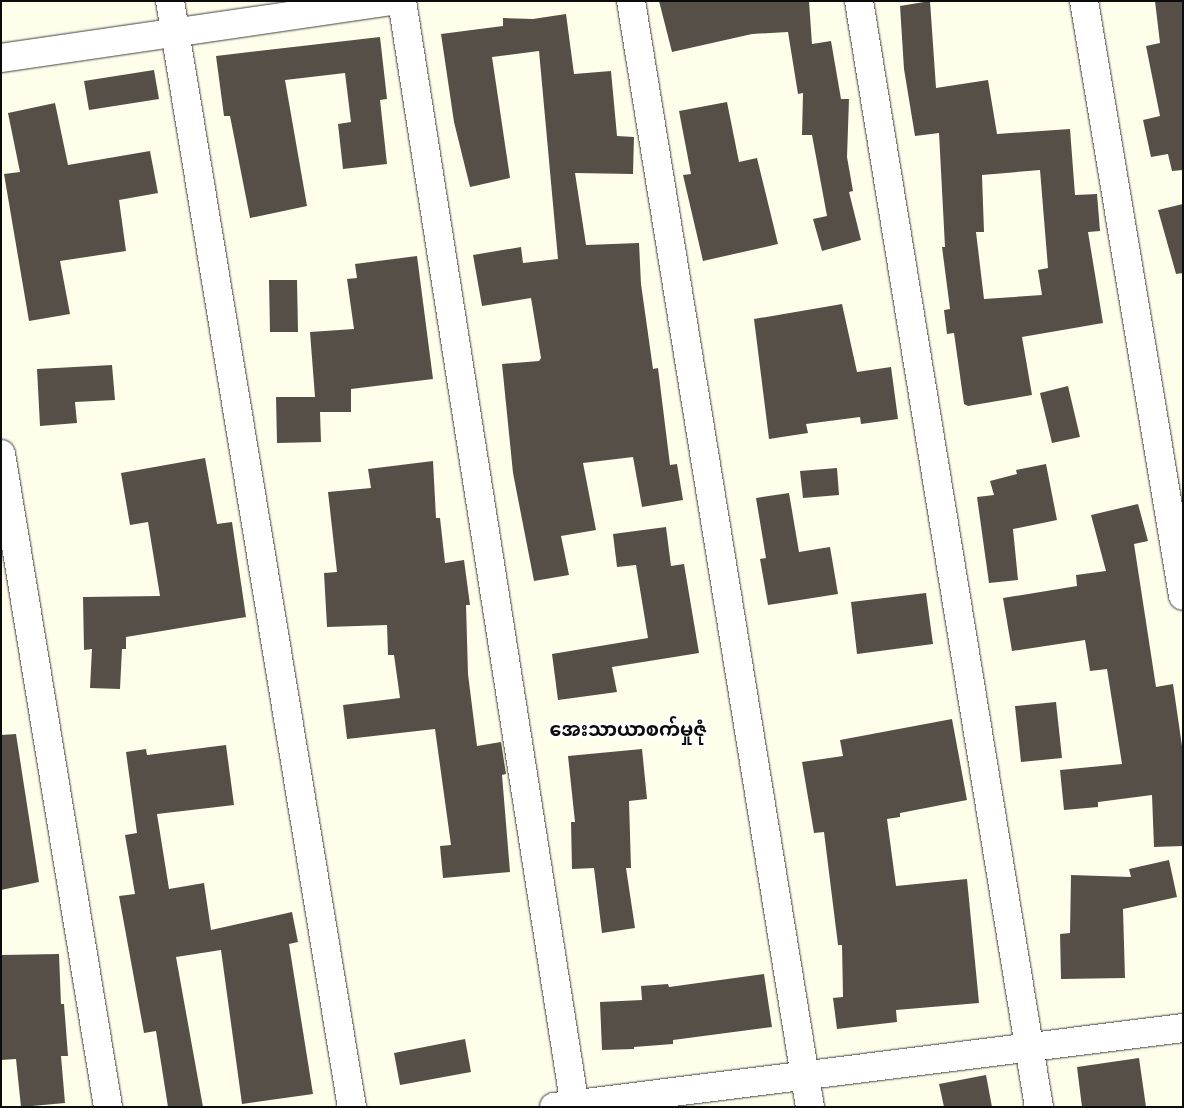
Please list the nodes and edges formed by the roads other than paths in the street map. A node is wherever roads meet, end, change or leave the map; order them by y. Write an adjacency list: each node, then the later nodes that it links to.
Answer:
1 (170, 1): 7 (street)
2 (392, 1): 7 (street)
3 (402, 1): 14 (street)
4 (630, 1): 13 (street)
5 (859, 1): 12 (street)
6 (1084, 1): 10 (street)
7 (175, 33): 8 (street); 16 (street)
8 (1, 58)
9 (1, 454): 15 (street)
10 (1183, 596)
11 (1183, 1028): 12 (street)
12 (1028, 1045): 13 (street); 18 (street)
13 (805, 1074): 14 (street); 17 (street)
14 (568, 1106)
15 (108, 1107)
16 (352, 1107)
17 (810, 1107)
18 (1039, 1107)

